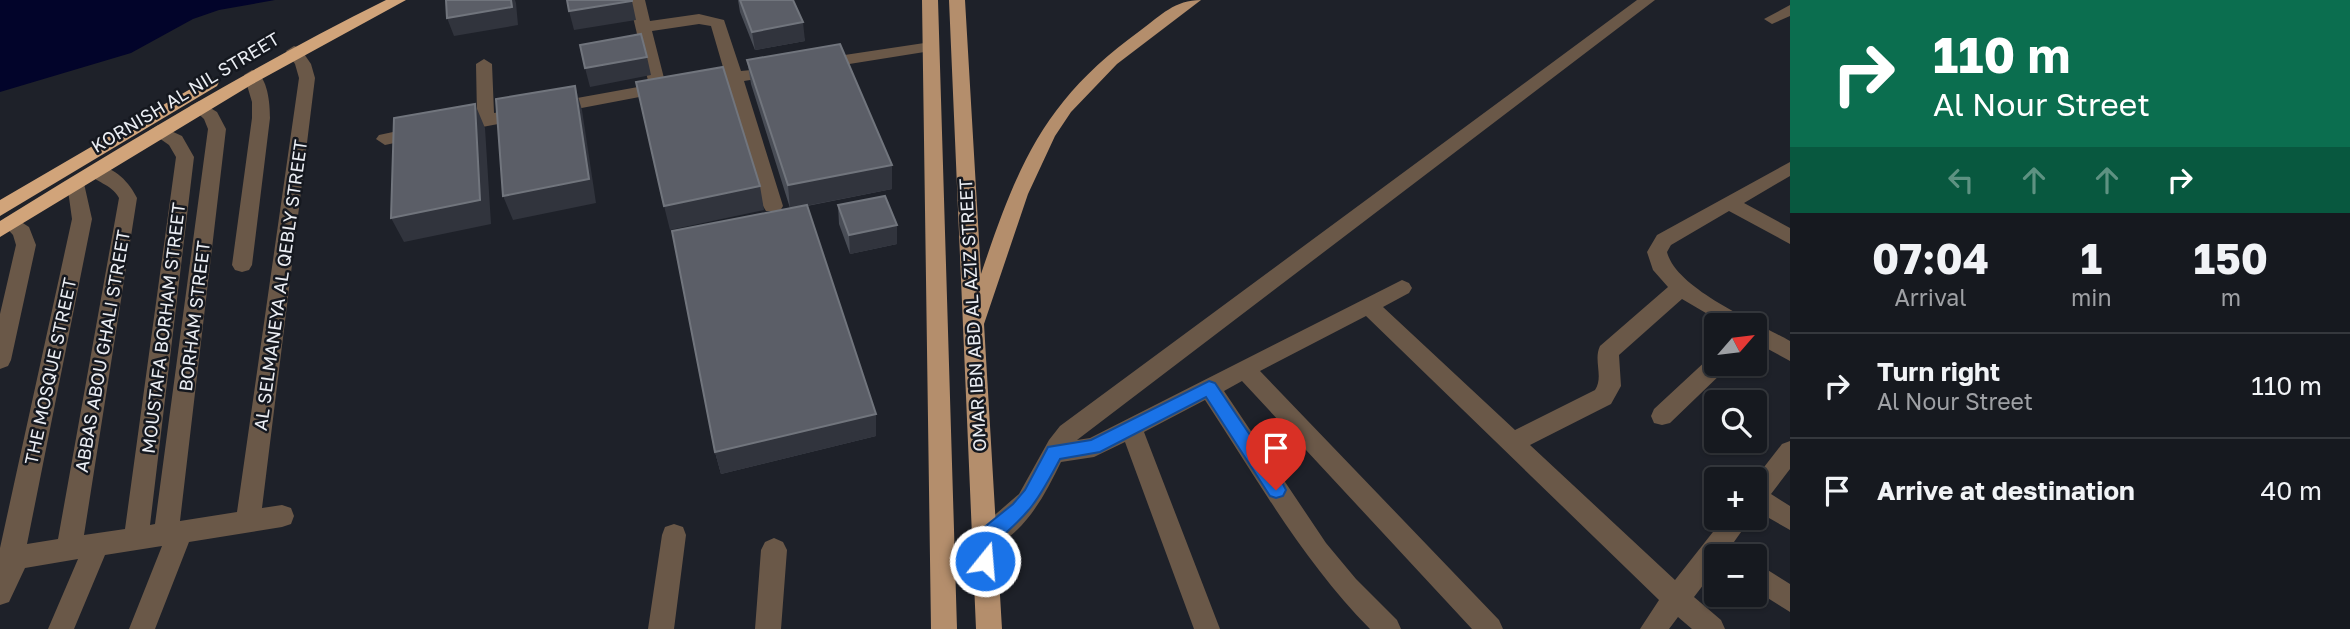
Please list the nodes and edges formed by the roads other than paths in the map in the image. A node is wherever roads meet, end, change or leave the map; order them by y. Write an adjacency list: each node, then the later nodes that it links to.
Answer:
1 (363, 0): 25 (highway, KORNISH AL NIL STREET)
2 (398, 0): 12 (highway, KORNISH AL NIL STREET)
3 (637, 0): 10 (street)
4 (930, 0): 11 (main road, OMAR IBN ABD AL AZIZ STREET)
5 (957, 0): 32 (main road, OMAR IBN ABD AL AZIZ STREET)
6 (1193, 0): 32 (main road)
7 (1647, 0): 43 (street)
8 (1790, 10): 9 (street)
9 (1772, 19)
10 (644, 27): 14 (street); 16 (street)
11 (931, 47): 14 (street); 66 (main road, OMAR IBN ABD AL AZIZ STREET)
12 (294, 51): 15 (highway, KORNISH AL NIL STREET); 48 (street, AL SELMANEYA AL QEBLY STREET)
13 (484, 64): 18 (street)
14 (735, 72): 16 (street); 24 (street)
15 (252, 75): 17 (highway, KORNISH AL NIL STREET); 27 (street)
16 (658, 87): 18 (street)
17 (199, 106): 19 (highway, KORNISH AL NIL STREET); 49 (street, BORHAM STREET)
18 (486, 120): 20 (street)
19 (158, 131): 22 (highway, KORNISH AL NIL STREET); 51 (street, MOUSTAFA BORHAM STREET)
20 (385, 139)
21 (1790, 168): 23 (street)
22 (85, 177): 25 (highway, KORNISH AL NIL STREET); 54 (street, ABBAS ABOU GHALI STREET); 56 (street, THE MOSQUE STREET)
23 (1728, 203): 26 (street); 28 (street)
24 (773, 206)
25 (4, 221): 35 (street)
26 (1790, 237)
27 (242, 265)
28 (1682, 287): 31 (street); 41 (street)
29 (1402, 288): 30 (street)
30 (1368, 305): 36 (street); 41 (street)
31 (1725, 313)
32 (972, 331): 52 (main road, OMAR IBN ABD AL AZIZ STREET)
33 (1768, 339): 34 (street)
34 (1790, 352)
35 (0, 360)
36 (1244, 369): 38 (street); 70 (street)
37 (1704, 376): 39 (street)
38 (1209, 387): 40 (street); 69 (street)
39 (1662, 416)
40 (1131, 428): 43 (street); 68 (street)
41 (1512, 443): 60 (street)
42 (1790, 451): 44 (street)
43 (1054, 453): 52 (street)
44 (1767, 481)
45 (1767, 505): 47 (street)
46 (282, 516): 48 (street)
47 (1790, 519)
48 (247, 522): 49 (street)
49 (173, 533): 51 (street); 63 (street, BORHAM STREET)
50 (674, 536): 64 (street)
51 (136, 539): 53 (street)
52 (984, 540): 67 (main road, OMAR IBN ABD AL AZIZ STREET)
53 (97, 545): 54 (street); 62 (street)
54 (69, 549): 56 (street)
55 (774, 550): 65 (street)
56 (10, 559): 59 (street, THE MOSQUE STREET)
57 (1704, 571): 60 (street)
58 (1767, 583): 61 (street)
59 (0, 593)
60 (1675, 599): 71 (street); 72 (street)
61 (1790, 600)
62 (61, 629)
63 (142, 629)
64 (662, 629)
65 (768, 629)
66 (944, 629)
67 (989, 629)
68 (1207, 629)
69 (1388, 629)
70 (1490, 629)
71 (1653, 629)
72 (1712, 629)

